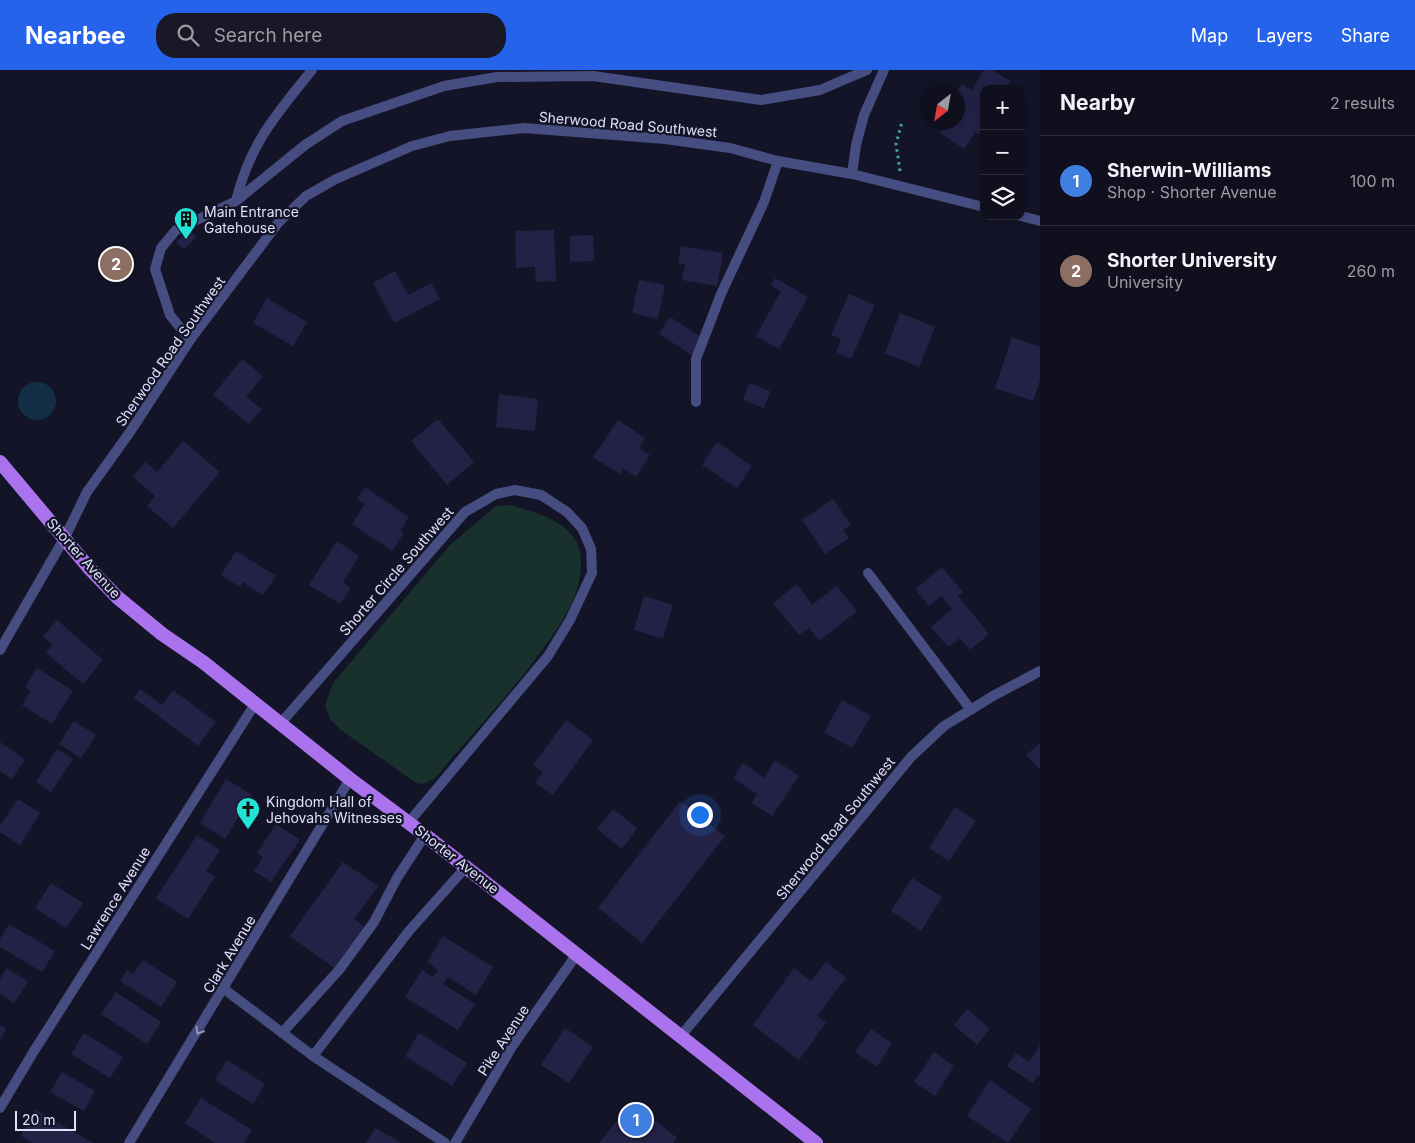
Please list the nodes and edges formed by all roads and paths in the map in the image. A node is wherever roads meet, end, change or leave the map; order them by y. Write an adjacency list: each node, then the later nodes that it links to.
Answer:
1 (312, 70): 8 (street)
2 (867, 70): 8 (street)
3 (884, 70): 6 (street)
4 (902, 122): 7 (path)
5 (778, 160): 6 (street, Sherwood Road Southwest); 12 (street, Sherwood Road Southwest); 13 (street)
6 (852, 174): 7 (street, Sherwood Road Southwest)
7 (901, 186): 9 (street, Sherwood Road Southwest)
8 (236, 201): 12 (street)
9 (980, 206)
10 (1025, 217): 11 (street)
11 (1040, 221)
12 (190, 340): 15 (street, Sherwood Road Southwest)
13 (696, 402)
14 (0, 462): 15 (main road, Shorter Avenue)
15 (65, 537): 17 (street, Sherwood Road Southwest); 19 (main road, Shorter Avenue)
16 (868, 573): 20 (street)
17 (0, 650)
18 (1040, 671): 20 (street, Sherwood Road Southwest)
19 (255, 704): 21 (main road, Shorter Avenue); 31 (street, Lawrence Avenue)
20 (971, 710): 29 (street, Sherwood Road Southwest)
21 (280, 724): 22 (main road, Shorter Avenue); 23 (street, Shorter Circle Southwest)
22 (350, 779): 23 (main road, Shorter Avenue); 27 (street, Clark Avenue)
23 (409, 822): 24 (main road, Shorter Avenue)
24 (425, 834): 25 (main road, Shorter Avenue); 28 (street)
25 (466, 867): 26 (main road, Shorter Avenue); 30 (street)
26 (577, 954): 29 (main road, Shorter Avenue); 34 (street, Pike Avenue)
27 (224, 989): 28 (street); 32 (street, Clark Avenue, one-way to 32)
28 (282, 1033): 30 (street)
29 (680, 1036): 35 (main road, Shorter Avenue)
30 (313, 1056): 33 (street)
31 (0, 1108)
32 (129, 1143)
33 (445, 1143)
34 (455, 1143)
35 (816, 1143)

